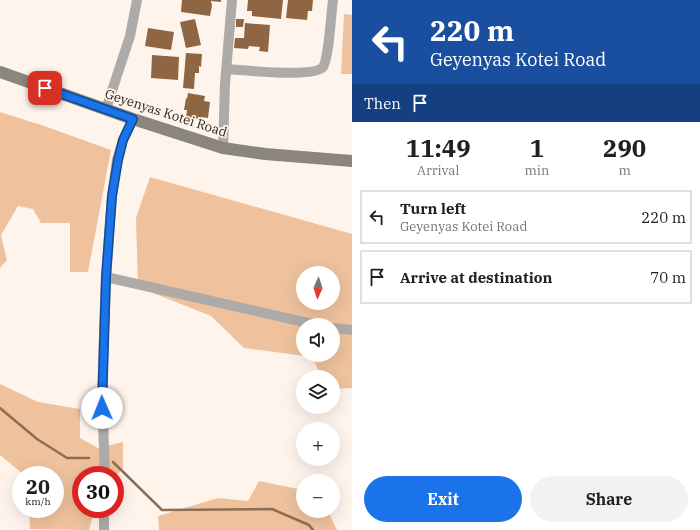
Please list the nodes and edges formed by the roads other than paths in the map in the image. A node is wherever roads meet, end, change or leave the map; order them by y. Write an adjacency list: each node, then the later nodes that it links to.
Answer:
1 (137, 0): 6 (street)
2 (232, 0): 4 (street)
3 (333, 0): 4 (street)
4 (226, 69): 8 (street)
5 (0, 72): 6 (street, Geyenyas Kotei Road)
6 (106, 109): 7 (street, Geyenyas Kotei Road)
7 (133, 119): 8 (street, Geyenyas Kotei Road); 10 (street)
8 (223, 148): 9 (street, Geyenyas Kotei Road)
9 (352, 161)
10 (106, 277): 11 (street); 14 (street)
11 (296, 320)
12 (340, 329): 13 (street)
13 (352, 330)
14 (105, 466)
15 (104, 518): 16 (street)
16 (104, 530)

